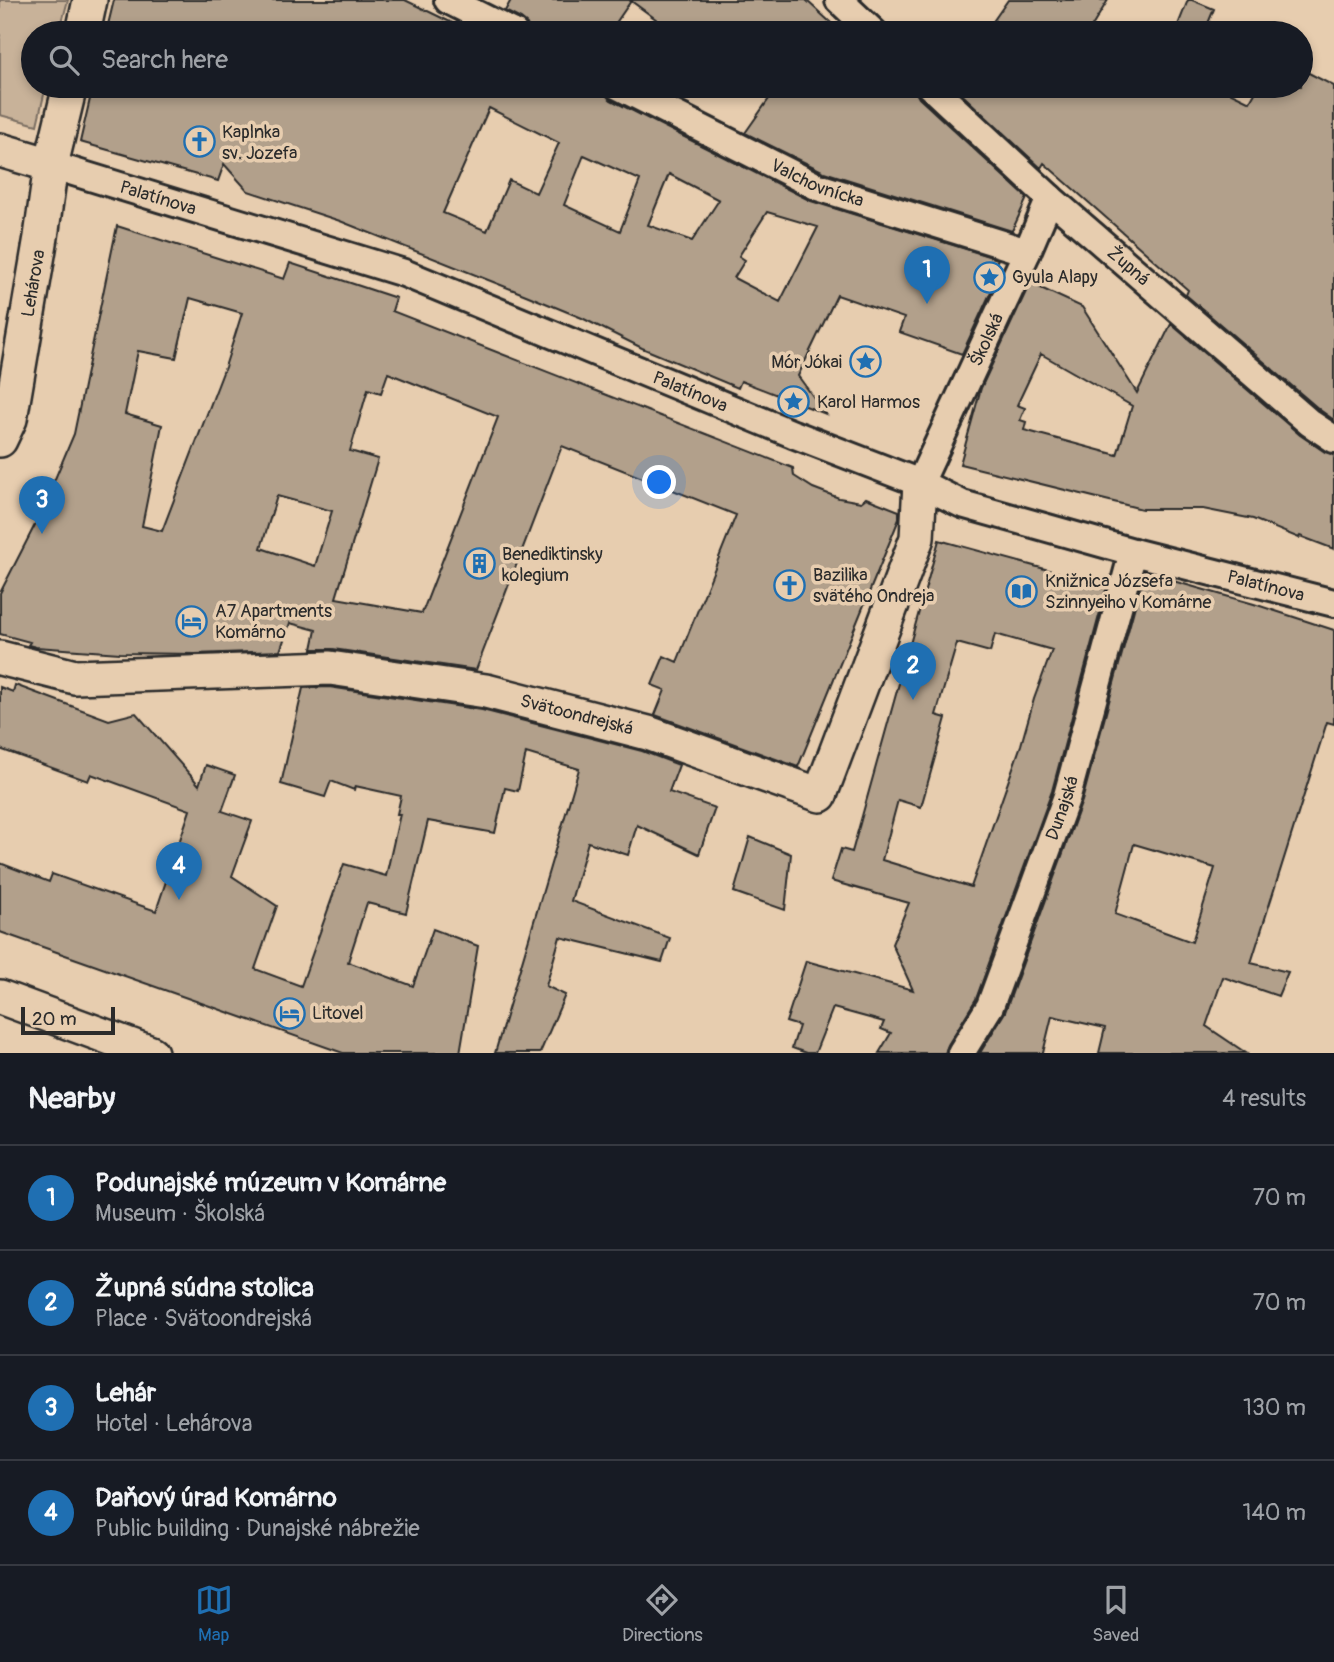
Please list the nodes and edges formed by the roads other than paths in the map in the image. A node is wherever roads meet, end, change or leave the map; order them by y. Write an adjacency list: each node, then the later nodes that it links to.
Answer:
1 (90, 0): 4 (street)
2 (447, 0): 5 (street)
3 (839, 0): 6 (street)
4 (86, 21)
5 (490, 21)
6 (861, 21)
7 (67, 98): 11 (street, Lehárova)
8 (642, 98): 13 (street, Valchovnícka)
9 (943, 98): 12 (street, Župná)
10 (0, 149): 11 (street)
11 (51, 165): 15 (street, Lehárova); 16 (street, Palatínova)
12 (1050, 198): 13 (street, Školská); 14 (street, Župná)
13 (1027, 252): 16 (street, Školská)
14 (1334, 439)
15 (0, 440)
16 (920, 483): 17 (street, Palatínova); 19 (street, Svätoondrejská)
17 (1133, 552): 18 (street, Palatínova); 22 (street, Dunajská)
18 (1334, 603)
19 (0, 658)
20 (0, 997): 21 (street)
21 (151, 1053)
22 (961, 1053)

